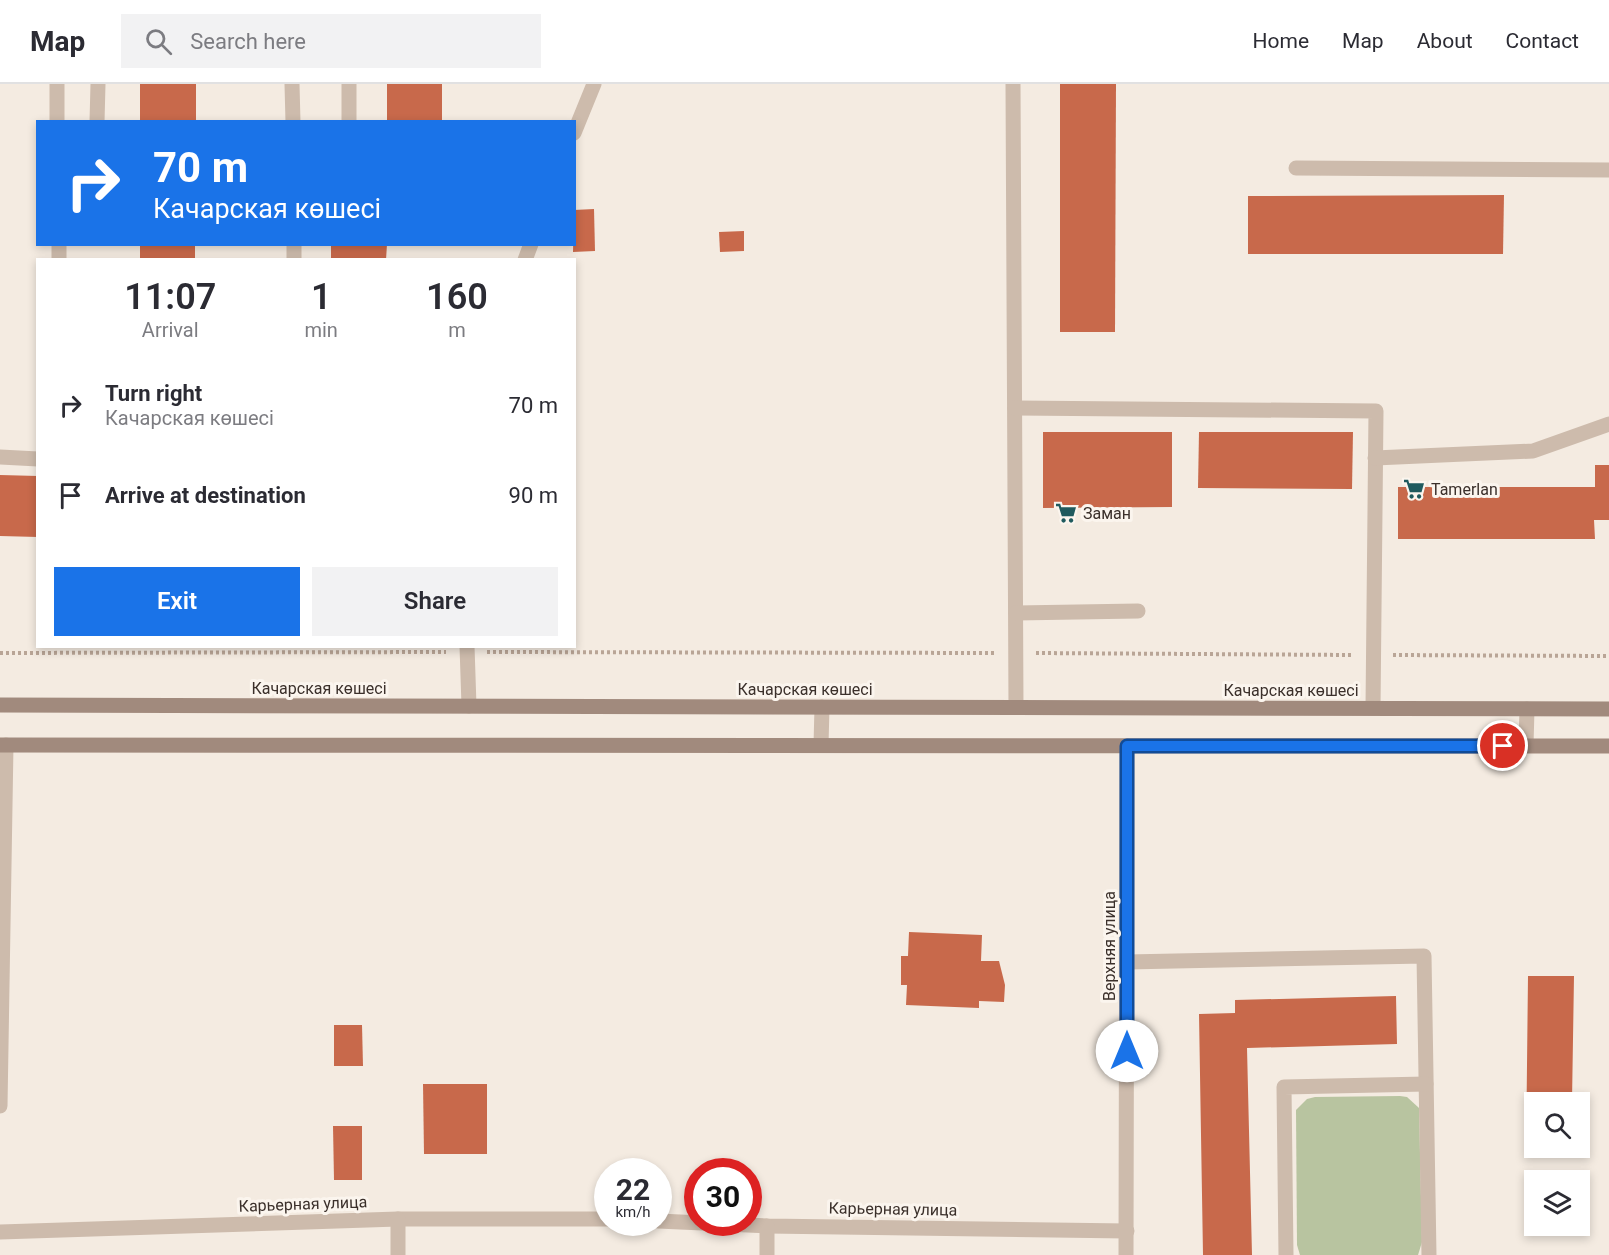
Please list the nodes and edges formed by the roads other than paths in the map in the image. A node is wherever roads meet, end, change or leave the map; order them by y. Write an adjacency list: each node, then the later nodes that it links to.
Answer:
1 (57, 84): 7 (street)
2 (98, 84): 8 (street)
3 (292, 84): 9 (street)
4 (349, 84): 10 (street)
5 (594, 84): 11 (street)
6 (1013, 84): 14 (street)
7 (57, 120)
8 (97, 120)
9 (293, 120)
10 (349, 120)
11 (576, 128)
12 (1296, 168): 13 (street)
13 (1609, 171)
14 (1015, 408): 17 (street); 20 (street)
15 (1609, 424): 17 (street)
16 (0, 457): 18 (street)
17 (1376, 458): 26 (street)
18 (36, 459)
19 (1138, 611): 20 (street)
20 (1016, 613): 25 (street)
21 (467, 649): 23 (street)
22 (0, 705): 23 (main road, Качарская көшесі)
23 (469, 706): 24 (main road, Качарская көшесі)
24 (822, 707): 25 (main road, Качарская көшесі); 30 (street)
25 (1016, 707): 26 (main road, Качарская көшесі)
26 (1373, 708): 27 (main road, Качарская көшесі)
27 (1527, 709): 28 (main road, Качарская көшесі); 32 (street)
28 (1609, 709)
29 (3, 745): 30 (main road); 36 (street)
30 (821, 745): 31 (main road)
31 (1127, 746): 32 (main road); 34 (street, Верхняя улица)
32 (1527, 746): 33 (main road)
33 (1609, 746)
34 (1127, 962): 35 (street); 41 (street, Верхняя улица)
35 (1426, 1084): 46 (street); 47 (street)
36 (0, 1106)
37 (398, 1219): 38 (street, Карьерная улица); 42 (street, Карьерная улица); 43 (street)
38 (594, 1219)
39 (672, 1222): 40 (street, Карьерная улица)
40 (767, 1226): 41 (street, Карьерная улица); 44 (street)
41 (1127, 1231): 45 (street, Верхняя улица)
42 (0, 1232)
43 (398, 1255)
44 (767, 1255)
45 (1126, 1255)
46 (1286, 1255)
47 (1429, 1255)

